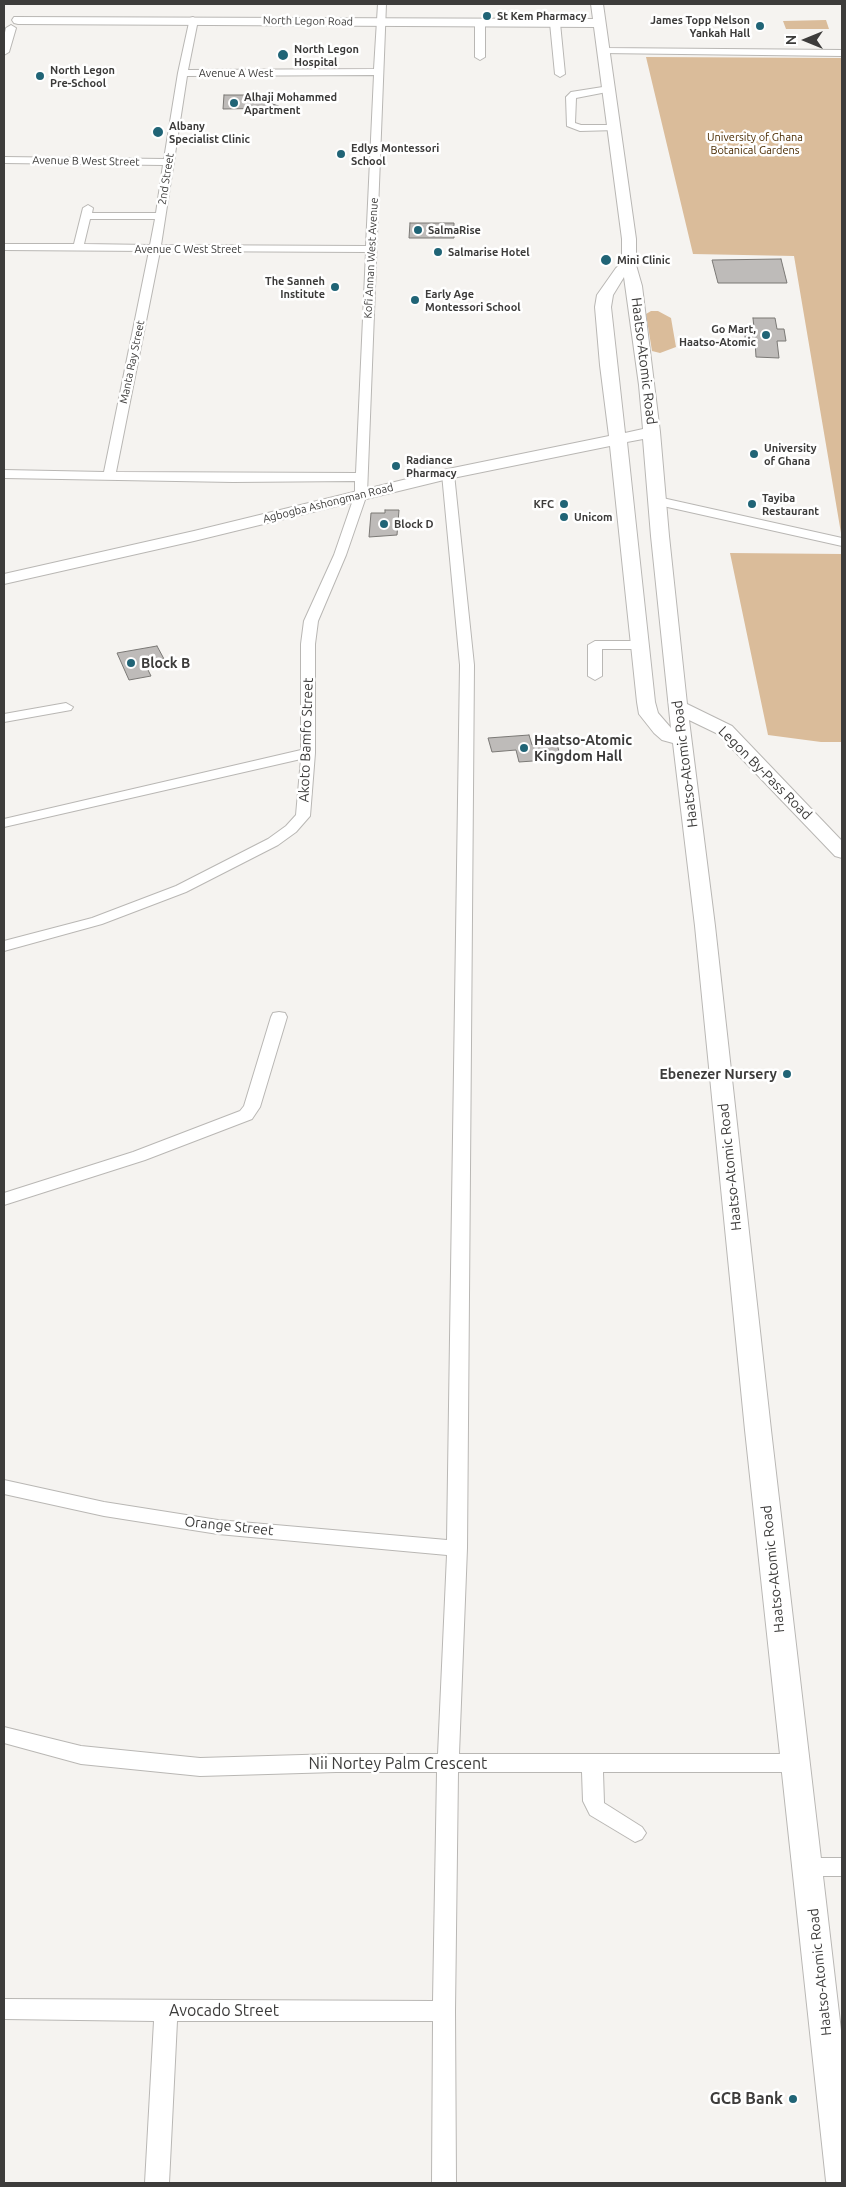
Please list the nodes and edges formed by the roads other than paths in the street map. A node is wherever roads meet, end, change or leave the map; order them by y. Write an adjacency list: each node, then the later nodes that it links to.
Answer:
1 (382, 4): 5 (street, Kofi Annan West Avenue)
2 (597, 4): 8 (main road, Haatso-Atomic Road)
3 (4, 20): 9 (street)
4 (193, 20): 5 (main road, North Legon Road); 9 (main road, North Legon Road); 15 (street, 2nd Street)
5 (382, 22): 6 (main road, North Legon Road); 14 (street, Kofi Annan West Avenue)
6 (480, 23): 7 (main road, North Legon Road); 13 (street)
7 (555, 23): 8 (main road, North Legon Road); 16 (street)
8 (598, 23): 10 (main road, Haatso-Atomic Road)
9 (15, 24): 11 (street)
10 (604, 51): 12 (street); 17 (main road, Haatso-Atomic Road)
11 (4, 52)
12 (839, 54)
13 (480, 57)
14 (380, 72): 15 (street, Avenue A West); 26 (street, Kofi Annan West Avenue)
15 (183, 73): 20 (street, 2nd Street)
16 (560, 74)
17 (609, 89): 18 (main road, Haatso-Atomic Road); 18 (street)
18 (614, 128): 27 (main road, Haatso-Atomic Road)
19 (4, 160): 20 (street, Avenue B West Street)
20 (169, 162): 22 (street, 2nd Street)
21 (87, 212): 22 (street); 24 (street)
22 (160, 216): 25 (street, 2nd Street)
23 (4, 247): 24 (street, Avenue C West Street)
24 (78, 248): 25 (street, Avenue C West Street)
25 (155, 249): 26 (street, Avenue C West Street); 34 (street, Manta Ray Street)
26 (372, 249): 35 (street, Kofi Annan West Avenue)
27 (629, 265): 28 (main road, Haatso-Atomic Road); 29 (main road)
28 (652, 432): 29 (main road, Agbogba Ashongman Road); 36 (main road, Haatso-Atomic Road)
29 (618, 439): 30 (main road, Agbogba Ashongman Road); 31 (main road)
30 (559, 451): 31 (main road); 33 (main road, Agbogba Ashongman Road)
31 (621, 463): 39 (main road)
32 (4, 474): 34 (street)
33 (448, 474): 35 (main road, Agbogba Ashongman Road); 52 (street)
34 (109, 476): 35 (street)
35 (361, 486): 38 (main road, Agbogba Ashongman Road); 45 (street, Akoto Bamfo Street)
36 (658, 501): 37 (street); 42 (main road, Haatso-Atomic Road)
37 (842, 542)
38 (4, 580)
39 (640, 645): 40 (street); 44 (main road)
40 (595, 676)
41 (66, 707): 43 (street)
42 (678, 707): 44 (main road, Haatso-Atomic Road); 47 (main road, Legon By-Pass Road)
43 (4, 718)
44 (682, 740): 54 (main road, Haatso-Atomic Road)
45 (308, 753): 46 (street); 48 (street, Akoto Bamfo Street)
46 (4, 823)
47 (842, 852)
48 (4, 946)
49 (279, 1017): 50 (street)
50 (4, 1199)
51 (4, 1486): 52 (street, Orange Street)
52 (457, 1548): 55 (street)
53 (4, 1735): 55 (street, Nii Nortey Palm Crescent)
54 (794, 1763): 56 (street, Nii Nortey Palm Crescent); 58 (main road, Haatso-Atomic Road)
55 (448, 1764): 56 (street, Nii Nortey Palm Crescent); 61 (street)
56 (592, 1764): 57 (street)
57 (635, 1833)
58 (808, 1867): 59 (street); 63 (main road, Haatso-Atomic Road)
59 (842, 1867)
60 (4, 2009): 62 (street, Avocado Street)
61 (444, 2011): 62 (street, Avocado Street); 65 (street)
62 (166, 2012): 64 (street)
63 (842, 2181)
64 (157, 2183)
65 (444, 2183)

